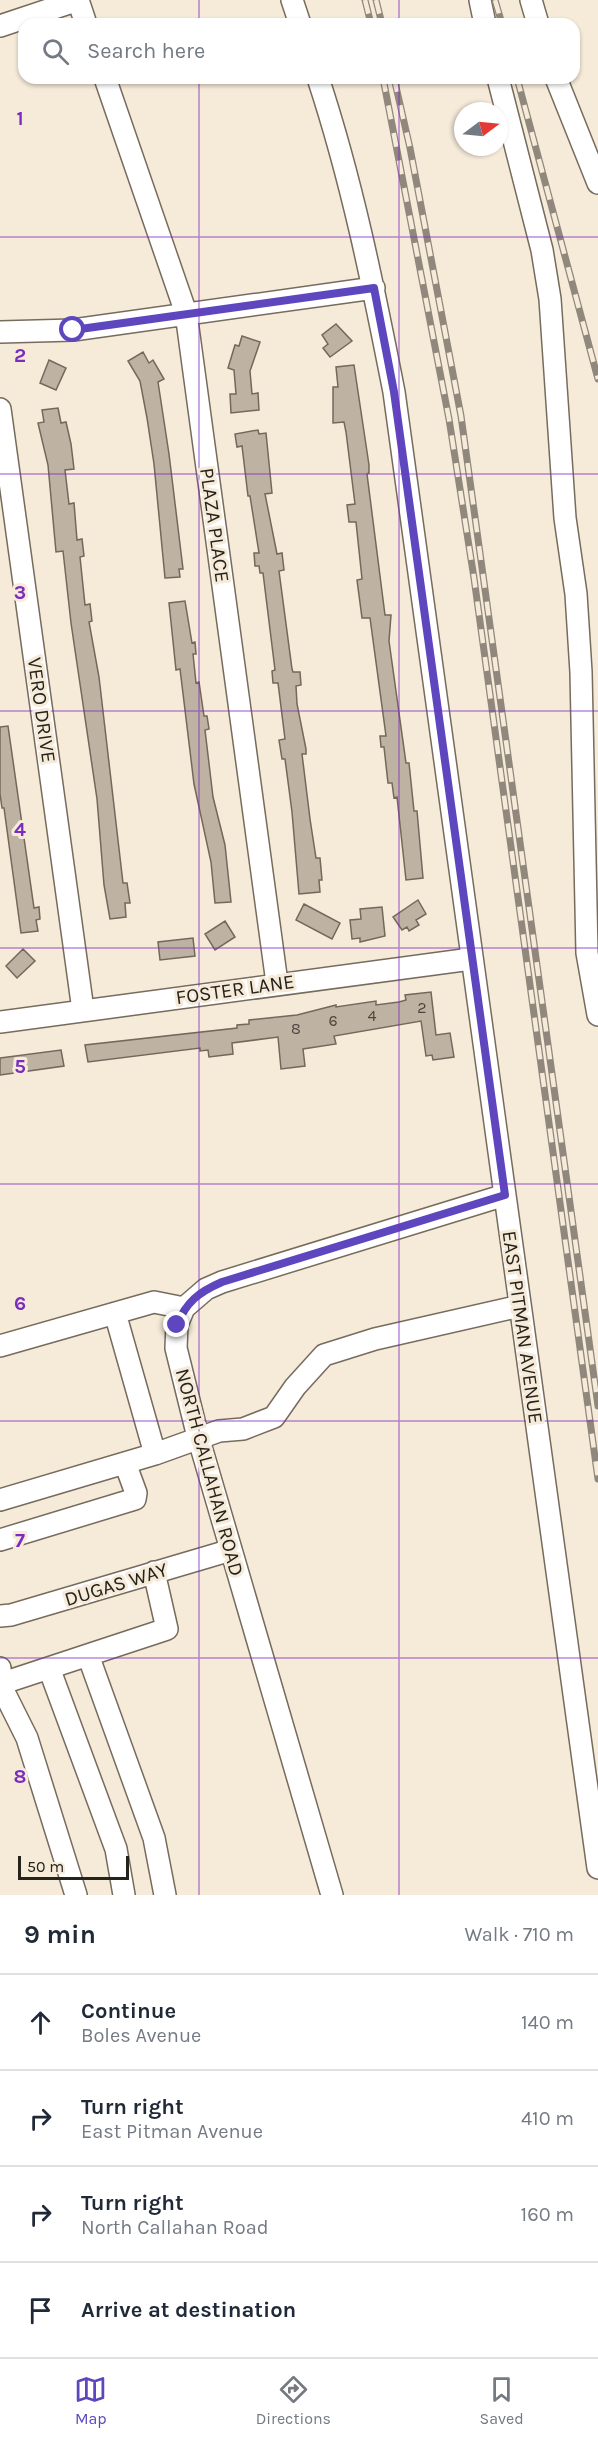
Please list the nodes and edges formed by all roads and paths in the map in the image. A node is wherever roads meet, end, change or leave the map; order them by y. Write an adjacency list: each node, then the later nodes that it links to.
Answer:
1 (78, 0): 5 (street); 6 (street)
2 (292, 0): 7 (street)
3 (480, 0): 8 (street)
4 (531, 0): 9 (street)
5 (24, 18)
6 (84, 18)
7 (298, 18)
8 (484, 18)
9 (536, 18)
10 (18, 20): 11 (street)
11 (0, 26)
12 (107, 84): 18 (street, PLAZA PLACE)
13 (320, 84): 17 (street, EAST PITMAN AVENUE)
14 (500, 84): 24 (street)
15 (558, 84): 16 (street)
16 (598, 183)
17 (374, 288): 18 (street); 21 (street, EAST PITMAN AVENUE)
18 (186, 313): 19 (street); 22 (street, PLAZA PLACE)
19 (0, 332)
20 (0, 409): 23 (street, VERO DRIVE)
21 (471, 959): 22 (street, FOSTER LANE); 26 (street, EAST PITMAN AVENUE)
22 (277, 983): 23 (street, FOSTER LANE)
23 (83, 1010): 25 (street, FOSTER LANE)
24 (598, 1015)
25 (0, 1022)
26 (505, 1195): 27 (street, EAST PITMAN AVENUE); 28 (street)
27 (520, 1306): 31 (street); 43 (street, EAST PITMAN AVENUE)
28 (184, 1308): 29 (street); 31 (street, NORTH CALLAHAN ROAD)
29 (115, 1313): 30 (street); 32 (street)
30 (0, 1346)
31 (199, 1440): 32 (street); 36 (street, NORTH CALLAHAN ROAD)
32 (155, 1454): 33 (street)
33 (125, 1463): 34 (street); 35 (street)
34 (0, 1500)
35 (0, 1540)
36 (231, 1550): 37 (street, DUGAS WAY); 47 (street, NORTH CALLAHAN ROAD)
37 (154, 1572): 38 (street, DUGAS WAY); 39 (street)
38 (0, 1616)
39 (88, 1655): 41 (street); 46 (street)
40 (0, 1668): 42 (street)
41 (49, 1668): 42 (street); 45 (street)
42 (0, 1684): 44 (street)
43 (598, 1868)
44 (76, 1895)
45 (124, 1895)
46 (165, 1895)
47 (332, 1895)

